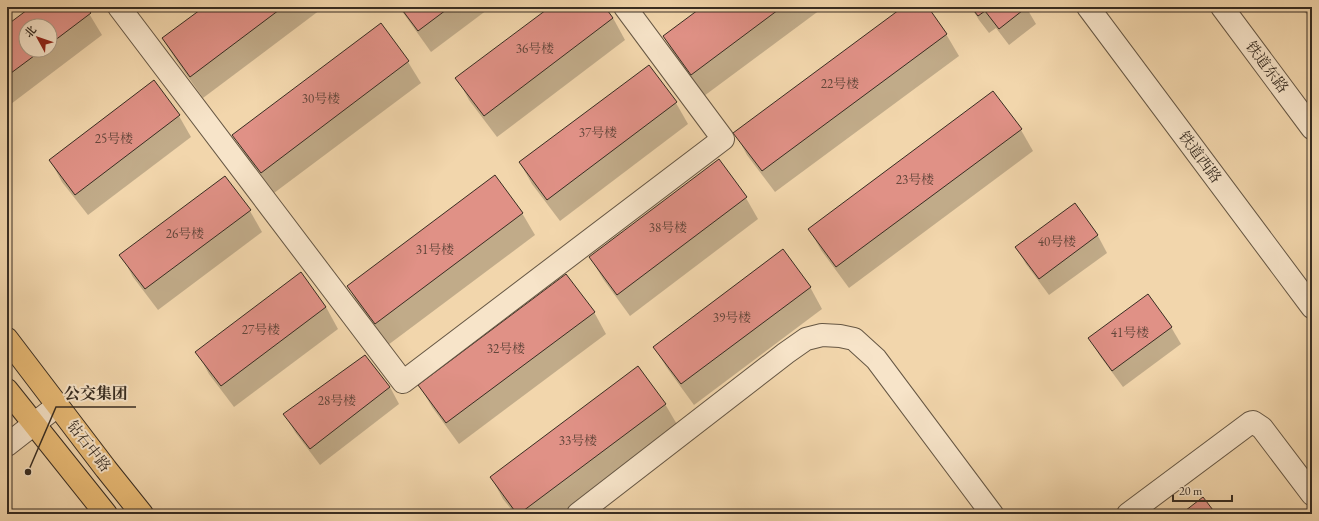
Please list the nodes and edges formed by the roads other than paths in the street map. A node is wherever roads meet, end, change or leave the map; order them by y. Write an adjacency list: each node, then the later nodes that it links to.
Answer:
1 (119, 7): 2 (street)
2 (626, 7)
3 (1088, 7): 6 (street, 铁道西路)
4 (1222, 7): 5 (street, 铁道东路)
5 (1312, 128)
6 (1312, 307)
7 (7, 339): 9 (main road, 钻石中路)
8 (7, 390): 10 (main road, 钻石中路)
9 (57, 406): 10 (street); 14 (main road, 钻石中路)
10 (33, 424): 11 (street); 13 (main road, 钻石中路)
11 (7, 445)
12 (1312, 494): 17 (street)
13 (106, 514)
14 (142, 514)
15 (578, 514): 16 (street)
16 (992, 514)
17 (1128, 514)

